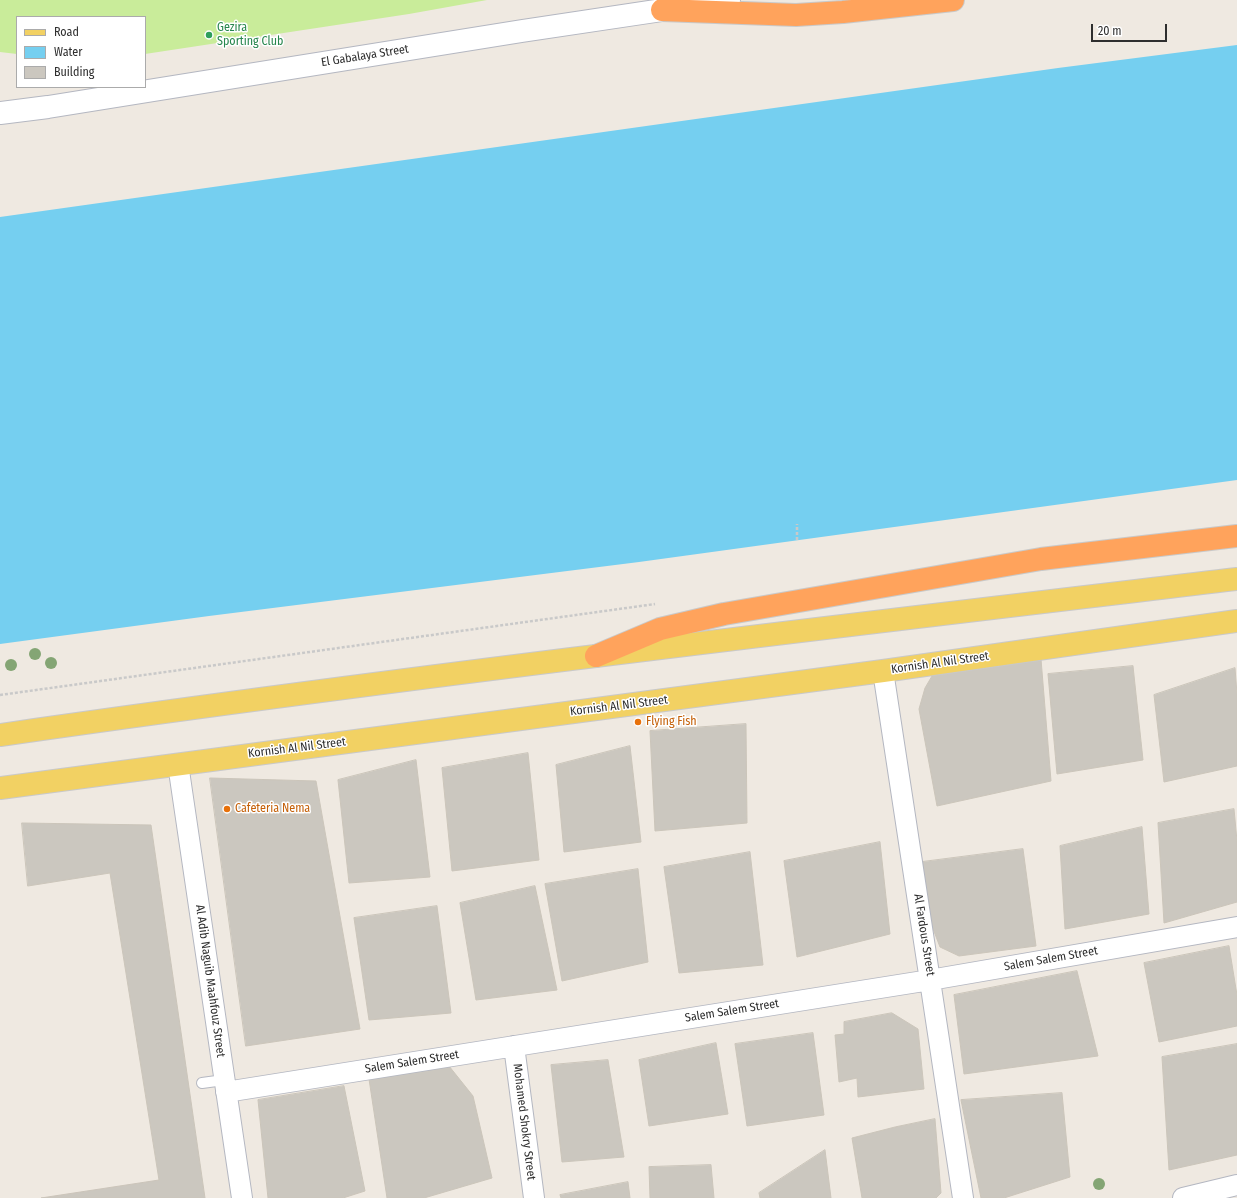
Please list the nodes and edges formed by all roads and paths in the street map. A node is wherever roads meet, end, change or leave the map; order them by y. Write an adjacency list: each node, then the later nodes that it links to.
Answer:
1 (729, 0): 3 (street, El Gabalaya Street)
2 (953, 0): 3 (highway)
3 (662, 10): 5 (street, El Gabalaya Street)
4 (0, 97): 5 (street)
5 (48, 107): 6 (street, El Gabalaya Street)
6 (0, 113)
7 (797, 524): 9 (path)
8 (1237, 536): 13 (highway)
9 (797, 540)
10 (1237, 579): 13 (main road)
11 (656, 604): 15 (path)
12 (1237, 621): 14 (main road, Kornish Al Nil Street)
13 (596, 656): 16 (main road)
14 (883, 672): 17 (main road, Kornish Al Nil Street); 20 (street, Al Fardous Street)
15 (0, 695)
16 (0, 735)
17 (178, 764): 18 (main road, Kornish Al Nil Street); 23 (street, Al Adib Naguib Maahfouz Street)
18 (0, 788)
19 (1237, 927): 20 (street, Salem Salem Street)
20 (930, 980): 21 (street, Salem Salem Street); 28 (street, Al Fardous Street)
21 (514, 1046): 23 (street, Salem Salem Street); 27 (street, Mohamed Shokry Street)
22 (202, 1083): 23 (lane)
23 (225, 1086): 26 (street, Al Adib Naguib Maahfouz Street)
24 (1237, 1185): 25 (street)
25 (1191, 1197)
26 (242, 1198)
27 (534, 1198)
28 (963, 1198)

